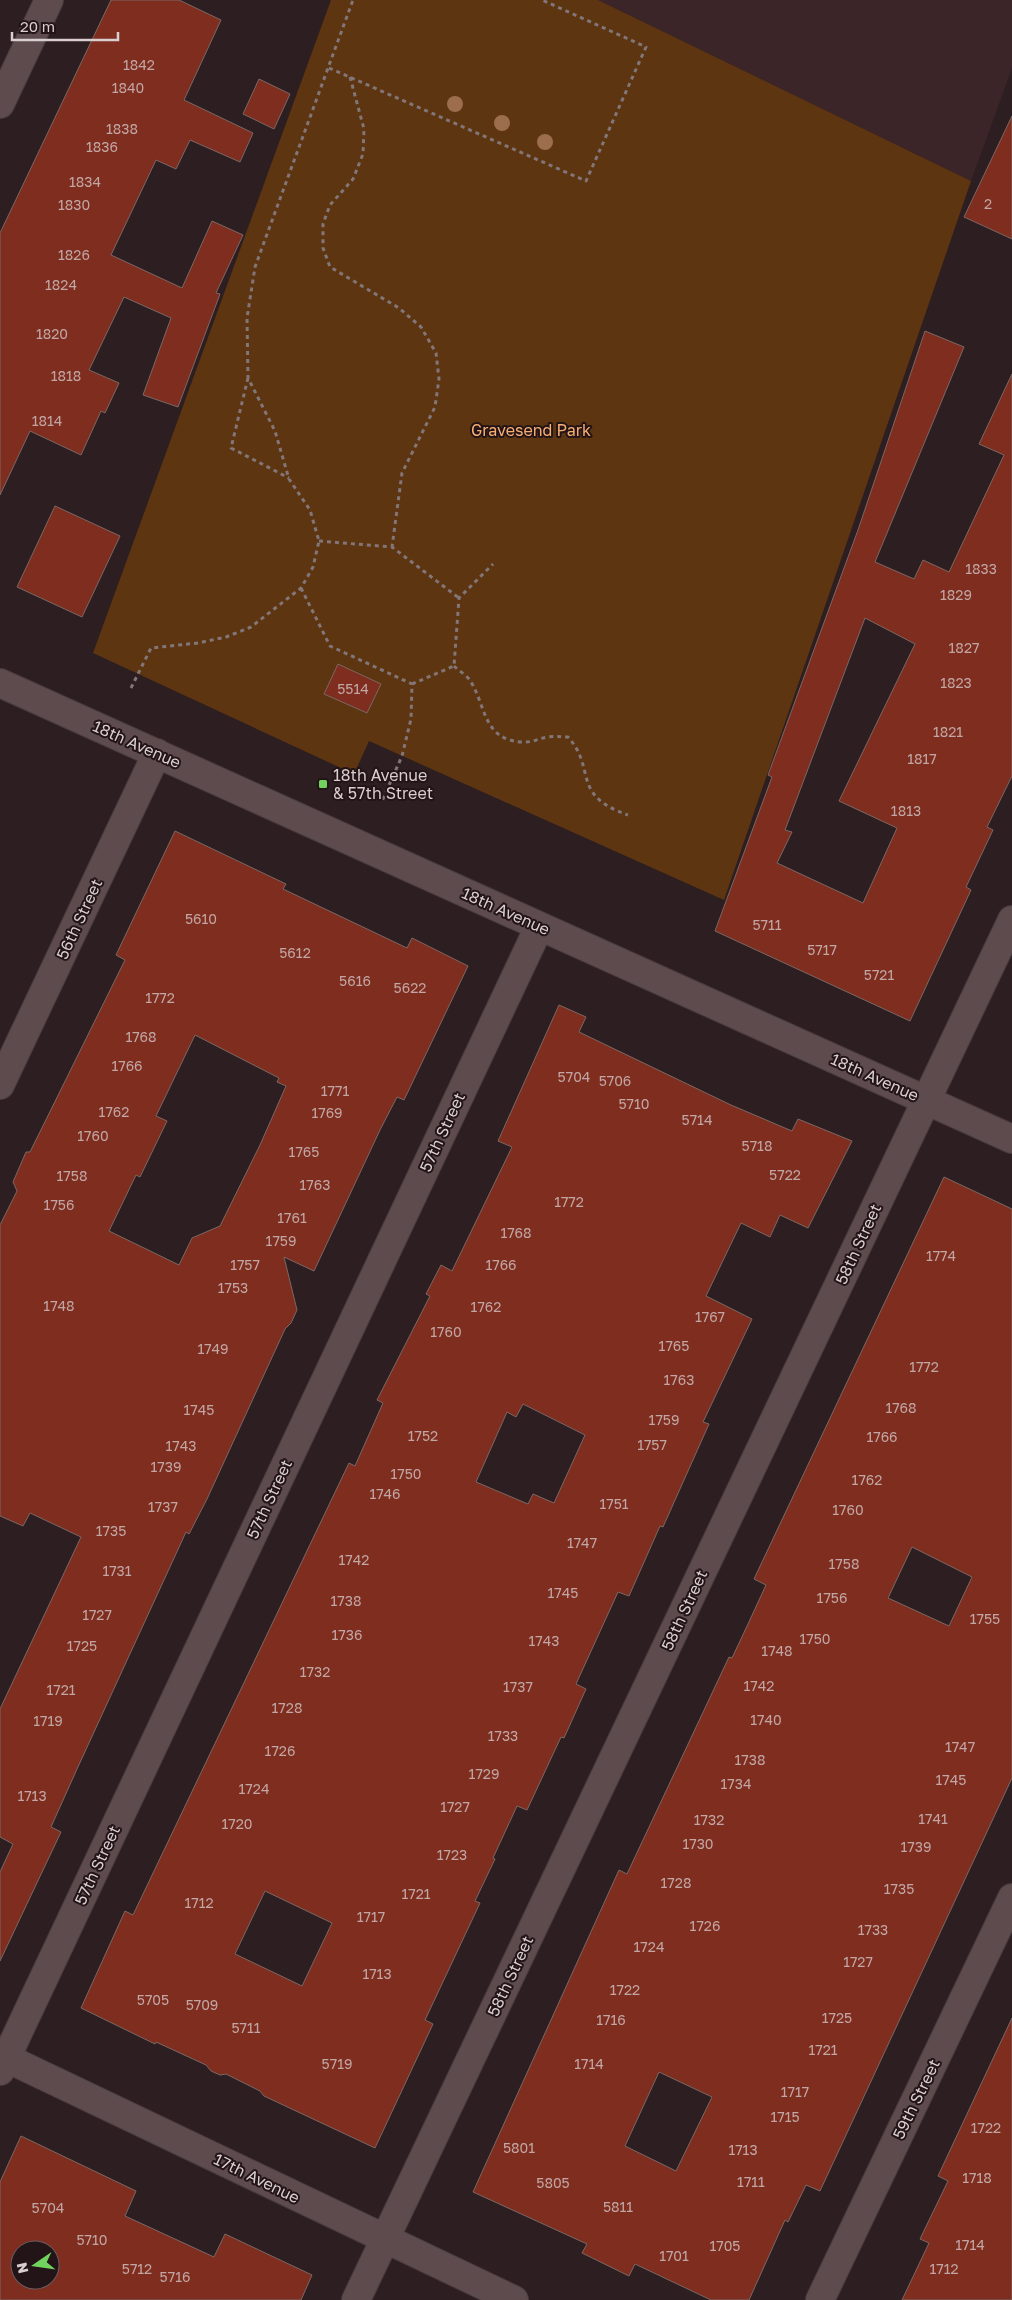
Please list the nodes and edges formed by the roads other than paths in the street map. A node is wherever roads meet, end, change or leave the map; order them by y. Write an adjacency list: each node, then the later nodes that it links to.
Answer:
1 (49, 0): 2 (street)
2 (0, 104)
3 (0, 683): 4 (street, 18th Avenue)
4 (157, 753): 6 (street, 18th Avenue); 7 (street, 56th Street)
5 (1012, 920): 8 (street, 58th Street)
6 (539, 926): 8 (street, 18th Avenue); 11 (street, 57th Street)
7 (0, 1085)
8 (927, 1100): 9 (street, 18th Avenue); 12 (street, 58th Street)
9 (1012, 1139)
10 (1012, 1898): 15 (street, 59th Street)
11 (2, 2061): 12 (street, 17th Avenue)
12 (385, 2239): 13 (street, 58th Street); 14 (street, 17th Avenue)
13 (356, 2300)
14 (514, 2300)
15 (820, 2300)

